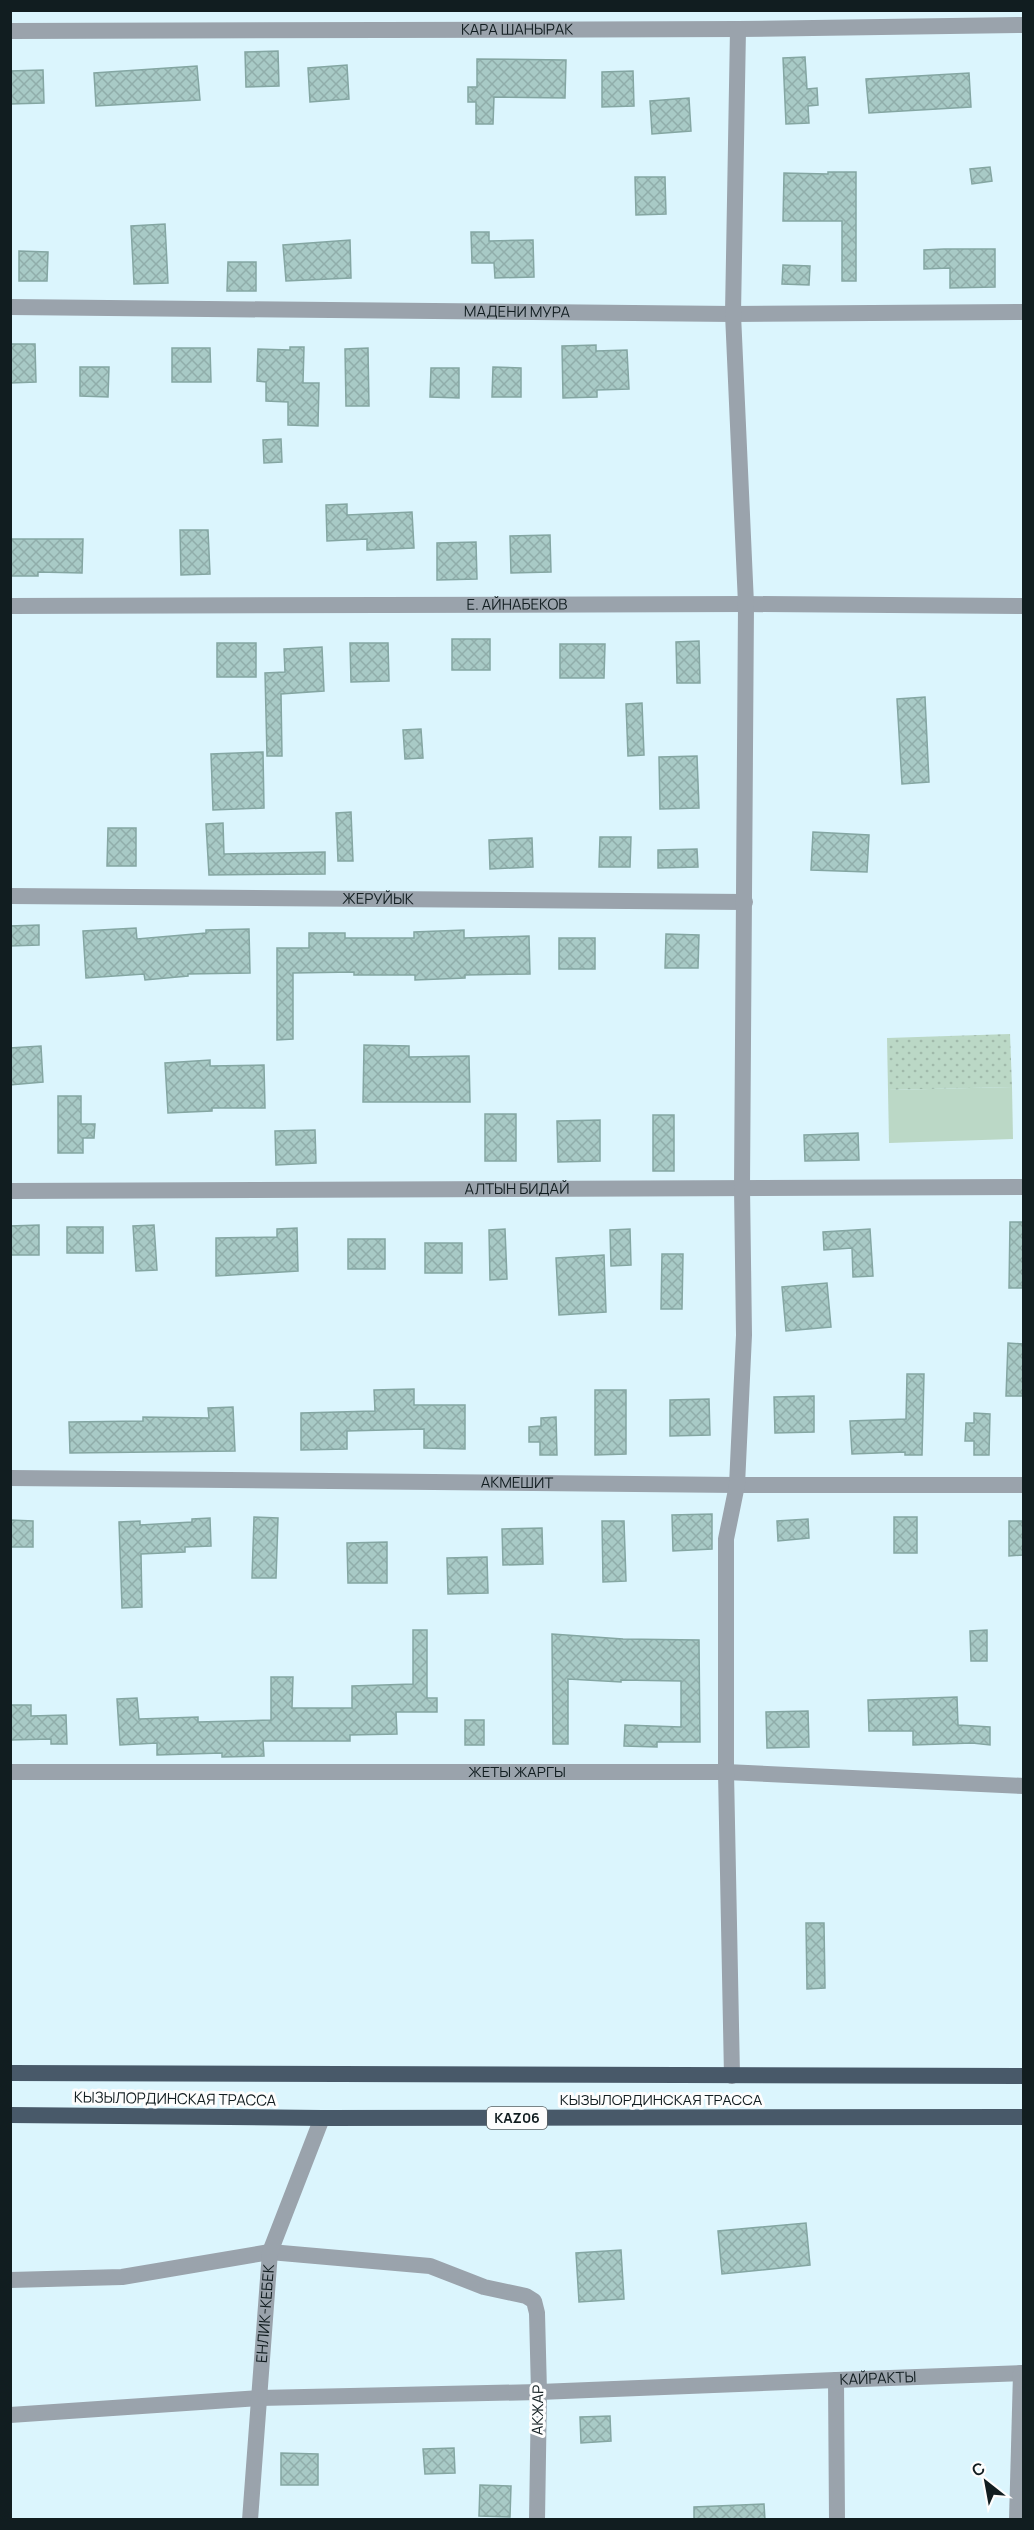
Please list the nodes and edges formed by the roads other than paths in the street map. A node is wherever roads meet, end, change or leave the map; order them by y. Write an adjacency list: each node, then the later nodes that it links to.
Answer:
1 (1023, 25): 2 (street, КАРА ШАНЫРАК)
2 (738, 29): 3 (street, КАРА ШАНЫРАК); 6 (street)
3 (10, 31)
4 (10, 307): 6 (street, МАДЕНИ МУРА)
5 (1023, 312): 6 (street, МАДЕНИ МУРА)
6 (733, 314): 7 (street)
7 (746, 604): 8 (street, Е. АЙНАБЕКОВ); 9 (street, Е. АЙНАБЕКОВ); 11 (street)
8 (10, 606)
9 (1023, 606)
10 (10, 896): 11 (street, ЖЕРУЙЫК)
11 (745, 902): 12 (street)
12 (742, 1187): 13 (street, АЛТЫН БИДАЙ); 14 (street, АЛТЫН БИДАЙ); 16 (street)
13 (1023, 1187)
14 (10, 1191)
15 (10, 1478): 16 (street, АКМЕШИТ)
16 (736, 1485): 17 (street, АКМЕШИТ); 19 (street)
17 (1023, 1485)
18 (10, 1772): 19 (street, ЖЕТЫ ЖАРГЫ)
19 (726, 1772): 20 (street, ЖЕТЫ ЖАРГЫ); 22 (street)
20 (1023, 1786)
21 (10, 2073): 22 (highway, КЫЗЫЛОРДИНСКАЯ ТРАССА)
22 (732, 2076): 23 (highway, КЫЗЫЛОРДИНСКАЯ ТРАССА)
23 (1023, 2076)
24 (10, 2115): 26 (highway, КЫЗЫЛОРДИНСКАЯ ТРАССА / KАZ06)
25 (1023, 2117): 26 (highway, КЫЗЫЛОРДИНСКАЯ ТРАССА / KАZ06)
26 (321, 2118): 27 (street, ЕНЛИК-КЕБЕК)
27 (270, 2252): 28 (street); 31 (street, АКЖАР); 32 (street, ЕНЛИК-КЕБЕК)
28 (10, 2280)
29 (1022, 2373): 30 (street, КАЙРАКТЫ); 37 (street)
30 (836, 2380): 31 (street); 36 (street, КАЙРАКТЫ)
31 (539, 2392): 32 (street); 35 (street, АКЖАР)
32 (259, 2398): 33 (street); 34 (street, ЕНЛИК-КЕБЕК)
33 (10, 2415)
34 (250, 2520)
35 (537, 2520)
36 (837, 2520)
37 (1017, 2520)

